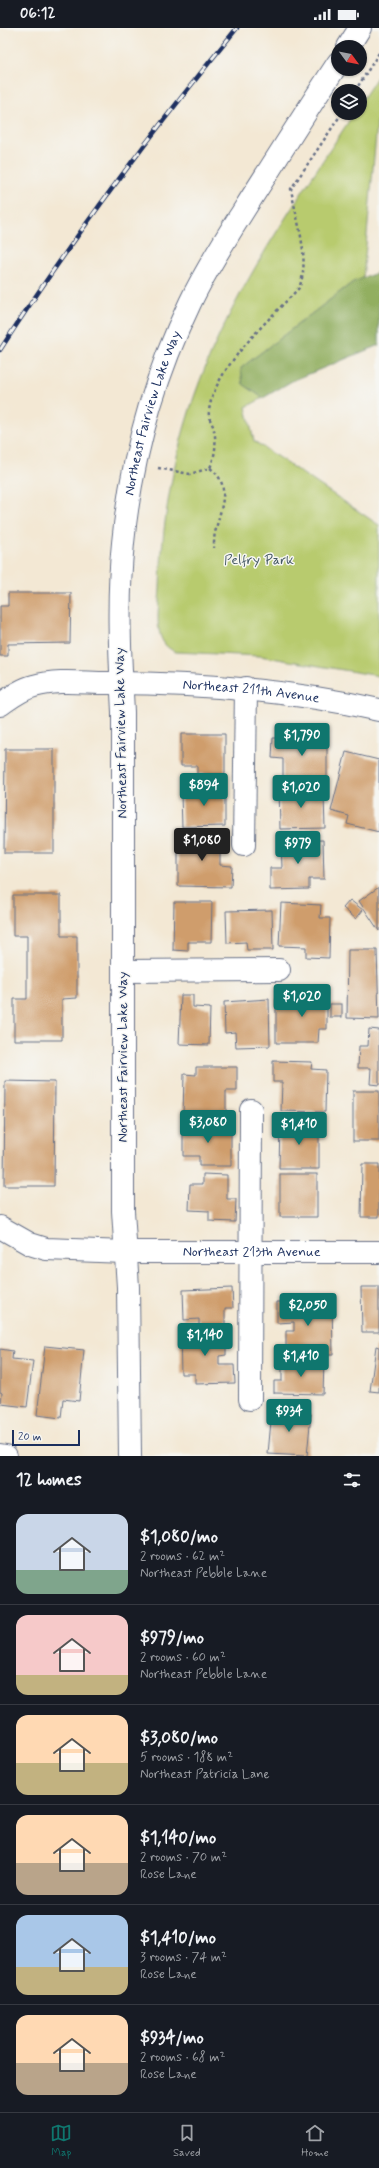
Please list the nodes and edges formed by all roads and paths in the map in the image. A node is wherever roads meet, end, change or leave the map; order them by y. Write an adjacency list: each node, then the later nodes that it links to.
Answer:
1 (360, 28): 2 (street)
2 (352, 40)
3 (379, 53): 5 (path)
4 (331, 74): 7 (street, Northeast Fairview Lake Way)
5 (359, 84)
6 (337, 120): 8 (path)
7 (136, 463): 8 (path); 10 (street, Northeast Fairview Lake Way)
8 (210, 468): 9 (path)
9 (214, 548)
10 (122, 683): 11 (street, Northeast 211th Avenue); 12 (street, Northeast 211th Avenue); 16 (street, Northeast Fairview Lake Way)
11 (246, 688): 13 (street, Northeast 211th Avenue); 14 (street)
12 (0, 705)
13 (379, 710)
14 (244, 845)
15 (279, 970): 16 (street)
16 (123, 971): 19 (street, Northeast Fairview Lake Way)
17 (251, 1110): 20 (street)
18 (0, 1227): 19 (street, Northeast 213th Avenue)
19 (125, 1252): 20 (street, Northeast 213th Avenue); 25 (street, Northeast Fairview Lake Way)
20 (250, 1252): 21 (street, Northeast 213th Avenue); 22 (street)
21 (379, 1252)
22 (250, 1399)
23 (0, 1456): 24 (street)
24 (6, 1456)
25 (130, 1456)

